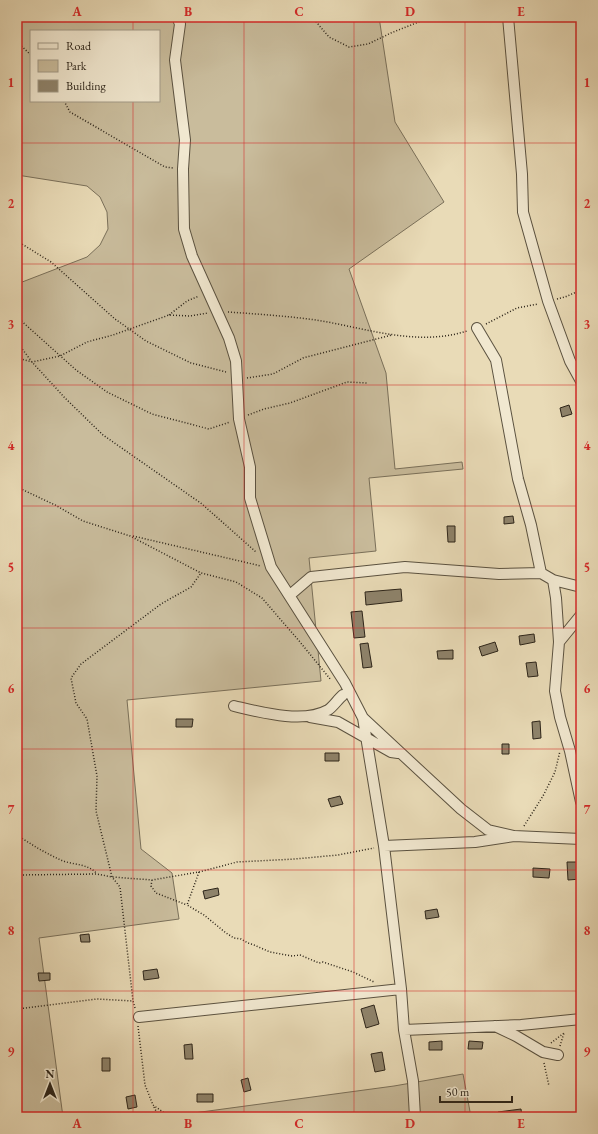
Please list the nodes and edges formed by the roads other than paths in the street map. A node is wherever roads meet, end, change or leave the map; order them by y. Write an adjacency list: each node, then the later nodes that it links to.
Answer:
1 (177, 17): 8 (street)
2 (508, 17): 4 (street)
3 (477, 328): 5 (street)
4 (581, 381)
5 (541, 573): 6 (street); 8 (street)
6 (553, 580): 7 (street); 10 (street)
7 (581, 587)
8 (290, 595): 14 (street)
9 (581, 615): 10 (street)
10 (559, 642): 17 (street)
11 (343, 695): 13 (street)
12 (234, 706): 13 (street)
13 (306, 716): 15 (street)
14 (363, 718): 15 (street); 16 (street)
15 (366, 737): 16 (street); 20 (street)
16 (402, 755): 18 (street)
17 (581, 802)
18 (512, 835): 19 (street); 20 (street)
19 (581, 839)
20 (384, 846): 21 (street)
21 (401, 989): 22 (street); 25 (street)
22 (139, 1017)
23 (581, 1019): 24 (street)
24 (494, 1026): 25 (street); 26 (street)
25 (404, 1030): 27 (street)
26 (558, 1055)
27 (415, 1117)

